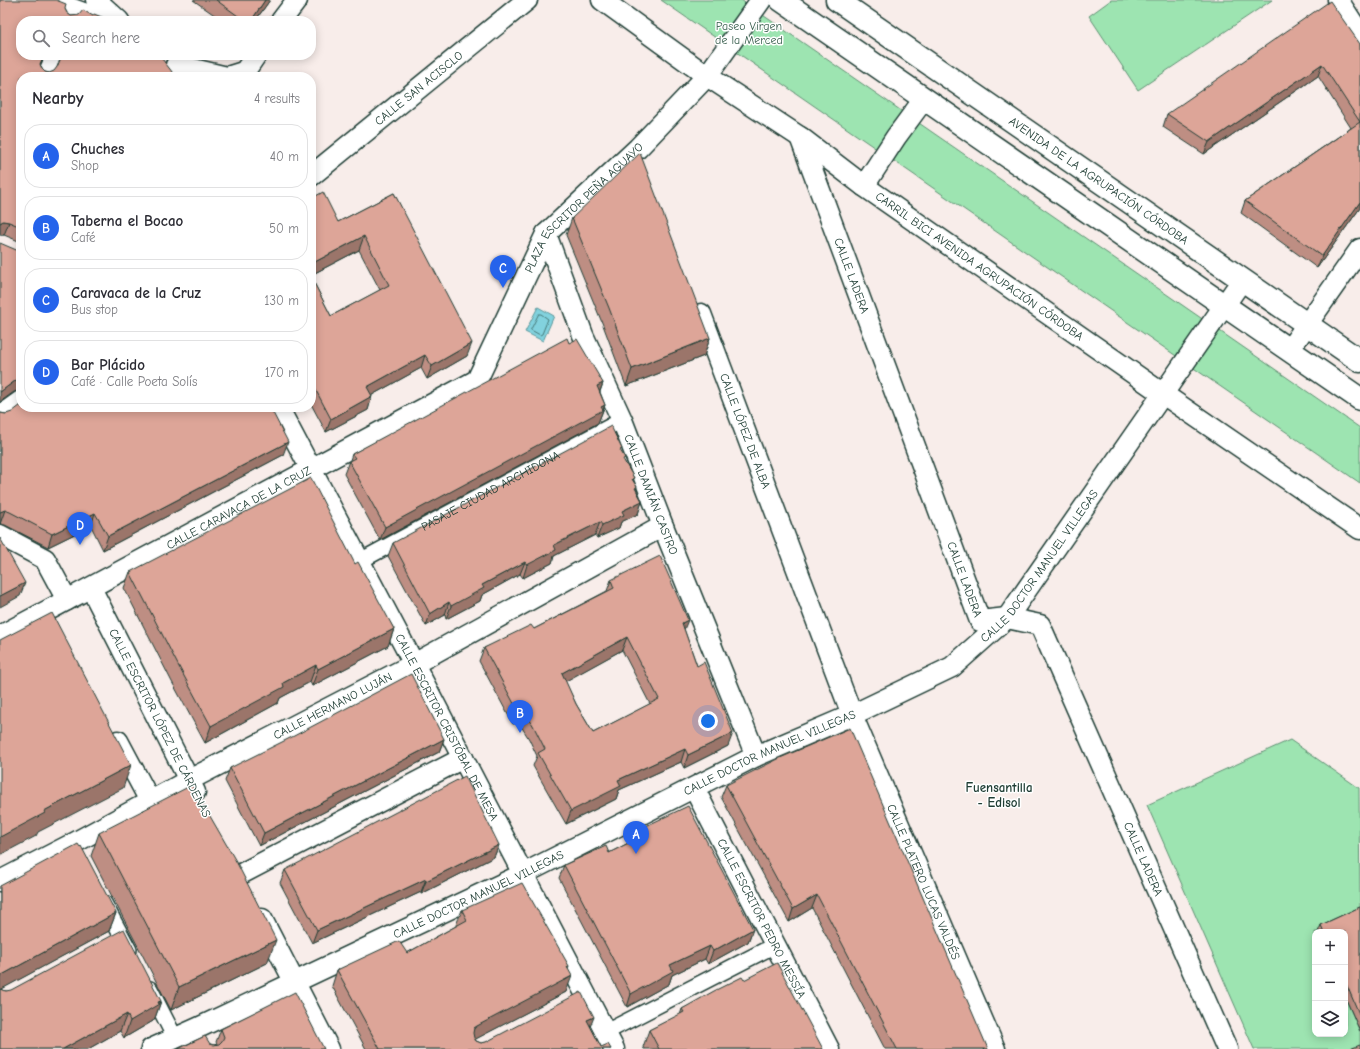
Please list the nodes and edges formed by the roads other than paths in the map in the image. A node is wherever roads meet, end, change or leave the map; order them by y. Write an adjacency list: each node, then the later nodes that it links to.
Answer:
1 (96, 0): 11 (street)
2 (297, 0): 12 (street)
3 (527, 0): 23 (street, CALLE SAN ACISCLO)
4 (602, 0): 20 (street, CARRIL BICI AVENIDA AGRUPACIÓN CÓRDOBA)
5 (761, 0): 20 (street)
6 (781, 0): 21 (main road)
7 (837, 0): 27 (main road, AVENIDA DE LA AGRUPACIÓN CÓRDOBA)
8 (1338, 0): 13 (street)
9 (52, 1): 10 (street)
10 (71, 15)
11 (114, 16)
12 (285, 16)
13 (1360, 34)
14 (52, 60): 17 (street)
15 (252, 60): 19 (street)
16 (174, 66): 18 (street)
17 (46, 72)
18 (203, 72)
19 (244, 72)
20 (707, 76): 22 (street, CARRIL BICI AVENIDA AGRUPACIÓN CÓRDOBA); 25 (street, PLAZA ESCRITOR PEÑA AGUAYO)
21 (924, 99): 24 (street); 29 (main road)
22 (800, 137): 24 (street, CARRIL BICI AVENIDA AGRUPACIÓN CÓRDOBA); 47 (street, CALLE LADERA)
23 (316, 172)
24 (864, 186): 34 (street, CARRIL BICI AVENIDA AGRUPACIÓN CÓRDOBA)
25 (546, 234): 33 (street, PLAZA ESCRITOR PEÑA AGUAYO); 39 (street, CALLE DAMIÁN CASTRO)
26 (1360, 249): 30 (street)
27 (1242, 280): 29 (street, CALLE DOCTOR MANUEL VILLEGAS); 30 (main road, AVENIDA DE LA AGRUPACIÓN CÓRDOBA)
28 (694, 297): 50 (street, CALLE LÓPEZ DE ALBA)
29 (1224, 306): 31 (main road); 34 (street, CALLE DOCTOR MANUEL VILLEGAS)
30 (1307, 324): 31 (street); 32 (main road, AVENIDA DE LA AGRUPACIÓN CÓRDOBA)
31 (1289, 350): 35 (main road)
32 (1360, 361)
33 (477, 380): 40 (street, CALLE CARAVACA DE LA CRUZ)
34 (1163, 394): 42 (street, CARRIL BICI AVENIDA AGRUPACIÓN CÓRDOBA); 47 (street, CALLE DOCTOR MANUEL VILLEGAS)
35 (1360, 399)
36 (16, 405): 38 (street)
37 (281, 412): 40 (street, CALLE ESCRITOR CRISTÓBAL DE MESA)
38 (0, 416)
39 (622, 420): 41 (street, CALLE DAMIÁN CASTRO); 44 (street, PASAJE CIUDAD ARCHIDONA)
40 (312, 470): 44 (street, CALLE ESCRITOR CRISTÓBAL DE MESA); 45 (street, CALLE CARAVACA DE LA CRUZ)
41 (663, 526): 49 (street, CALLE HERMANO LUJÁN); 52 (street, CALLE DAMIÁN CASTRO)
42 (1360, 529)
43 (0, 535): 46 (street)
44 (360, 561): 49 (street, CALLE ESCRITOR CRISTÓBAL DE MESA)
45 (90, 588): 46 (street, CALLE CARAVACA DE LA CRUZ); 54 (street, CALLE ESCRITOR LÓPEZ DE CÁRDENAS)
46 (67, 600): 48 (street, CALLE CARAVACA DE LA CRUZ)
47 (1007, 618): 50 (street, CALLE DOCTOR MANUEL VILLEGAS); 73 (street, CALLE LADERA)
48 (0, 636)
49 (414, 664): 53 (street, CALLE ESCRITOR CRISTÓBAL DE MESA); 54 (street, CALLE HERMANO LUJÁN)
50 (852, 715): 52 (street, CALLE DOCTOR MANUEL VILLEGAS); 72 (street, CALLE PLATERO LUCAS VALDÉS)
51 (110, 726): 56 (street)
52 (756, 756): 55 (street, CALLE DOCTOR MANUEL VILLEGAS)
53 (463, 758): 58 (street, CALLE ESCRITOR CRISTÓBAL DE MESA); 66 (street)
54 (189, 780): 56 (street, CALLE HERMANO LUJÁN); 57 (street, CALLE ESCRITOR LÓPEZ DE CÁRDENAS)
55 (694, 788): 58 (street, CALLE DOCTOR MANUEL VILLEGAS); 63 (street, CALLE ESCRITOR PEDRO MESSÍA)
56 (150, 802): 59 (street, CALLE HERMANO LUJÁN)
57 (203, 807)
58 (523, 874): 66 (street, CALLE DOCTOR MANUEL VILLEGAS); 68 (street, CALLE ESCRITOR CRISTÓBAL DE MESA)
59 (0, 881)
60 (99, 892): 61 (street)
61 (121, 935): 62 (street); 64 (street)
62 (108, 942)
63 (775, 945): 68 (street); 71 (street, CALLE ESCRITOR PEDRO MESSÍA)
64 (135, 962)
65 (142, 976): 67 (street)
66 (294, 982): 67 (street, CALLE DOCTOR MANUEL VILLEGAS); 70 (street)
67 (175, 1038): 69 (street, CALLE DOCTOR MANUEL VILLEGAS)
68 (610, 1041)
69 (151, 1049)
70 (329, 1049)
71 (828, 1049)
72 (995, 1049)
73 (1227, 1049)

